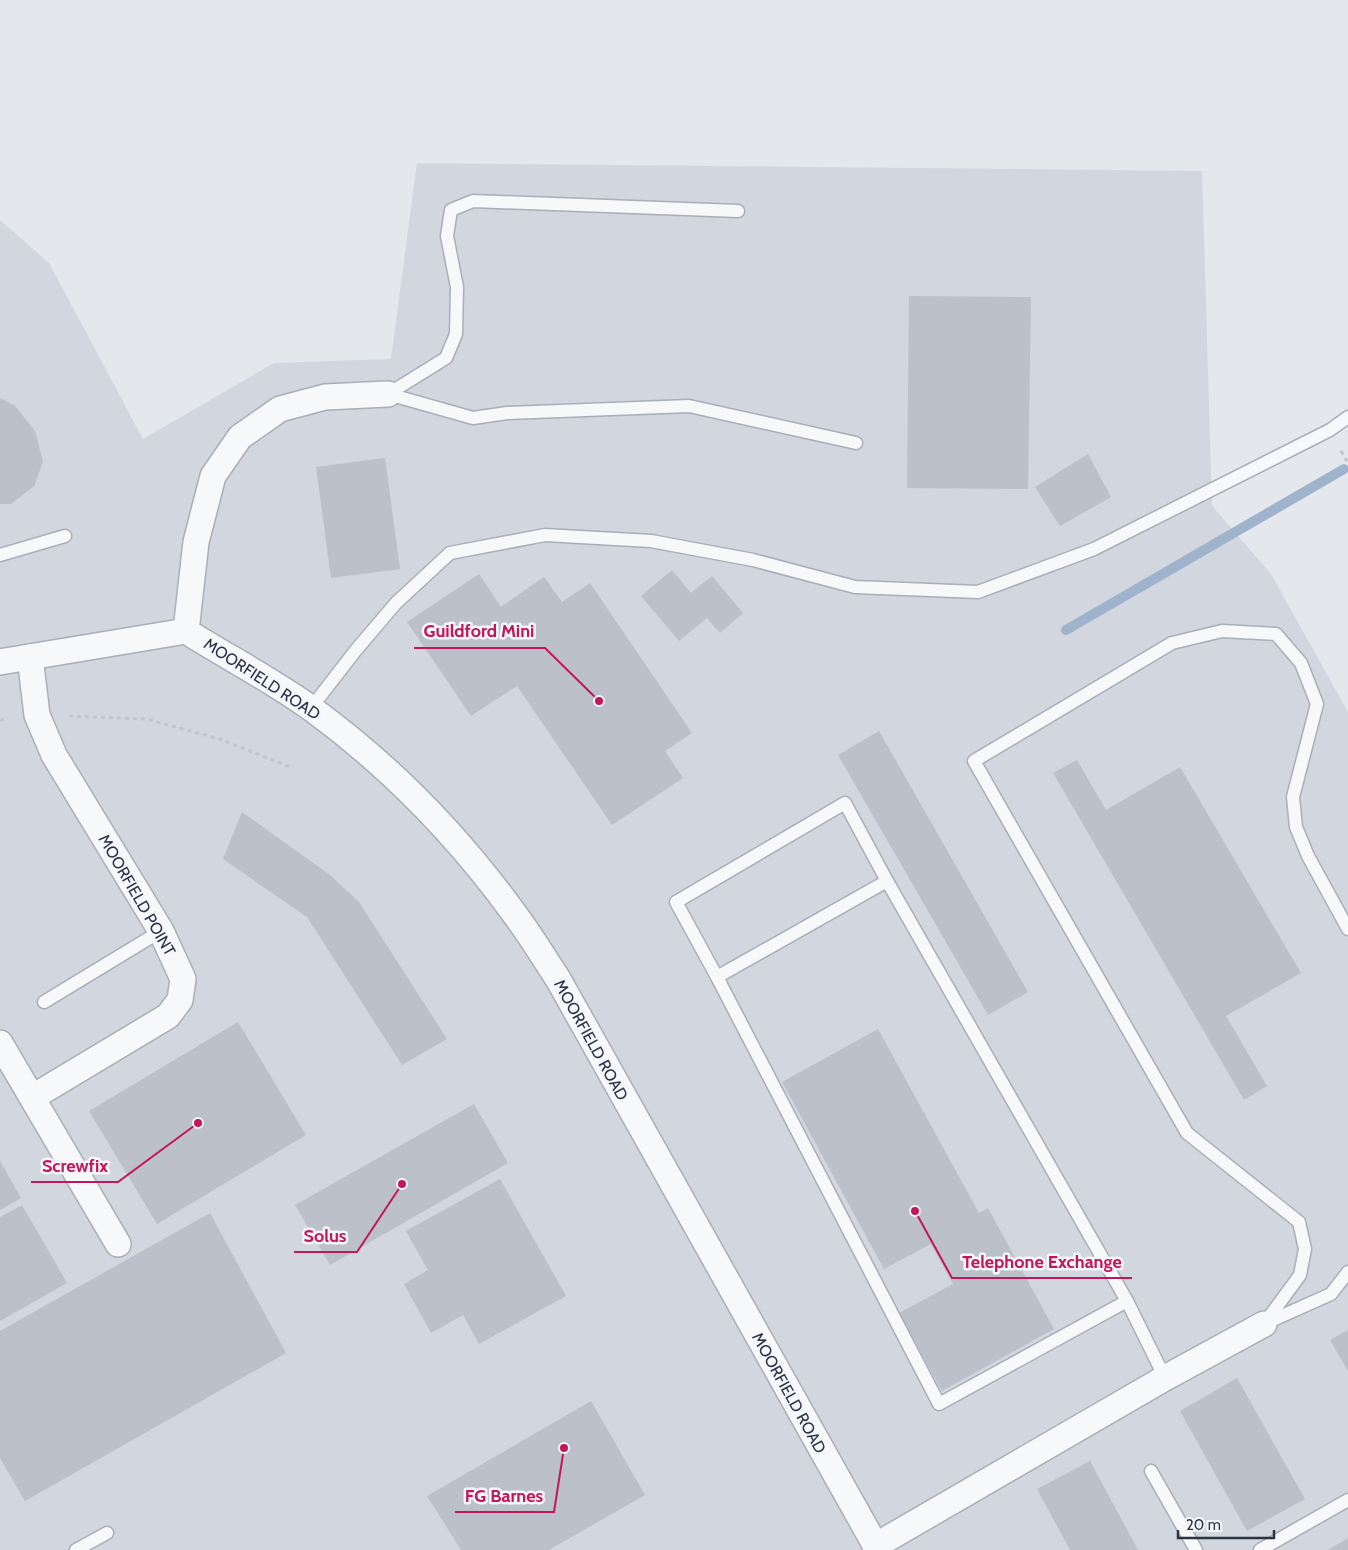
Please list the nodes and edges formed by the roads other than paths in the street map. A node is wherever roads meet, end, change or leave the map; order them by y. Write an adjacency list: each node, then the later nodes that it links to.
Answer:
1 (738, 211): 2 (lane)
2 (388, 394): 4 (lane); 7 (street)
3 (1348, 416): 10 (lane)
4 (856, 443)
5 (64, 536): 6 (lane)
6 (0, 555)
7 (186, 631): 8 (street); 10 (street, MOORFIELD ROAD)
8 (30, 656): 9 (street); 13 (street, MOORFIELD POINT)
9 (0, 662)
10 (311, 708): 26 (street, MOORFIELD ROAD)
11 (887, 881): 14 (lane); 14 (lane); 20 (lane)
12 (1348, 929): 21 (lane)
13 (160, 931): 15 (lane); 17 (street, MOORFIELD POINT)
14 (717, 977): 20 (lane)
15 (44, 1002)
16 (0, 1043): 17 (street)
17 (33, 1097): 18 (street)
18 (118, 1244)
19 (1348, 1272): 21 (lane)
20 (1127, 1301): 22 (lane)
21 (1264, 1324): 22 (street)
22 (1165, 1378): 26 (street)
23 (1151, 1471): 28 (lane)
24 (1348, 1500): 29 (lane)
25 (106, 1533): 27 (lane)
26 (876, 1548)
27 (76, 1550)
28 (1196, 1550)
29 (1260, 1550)

